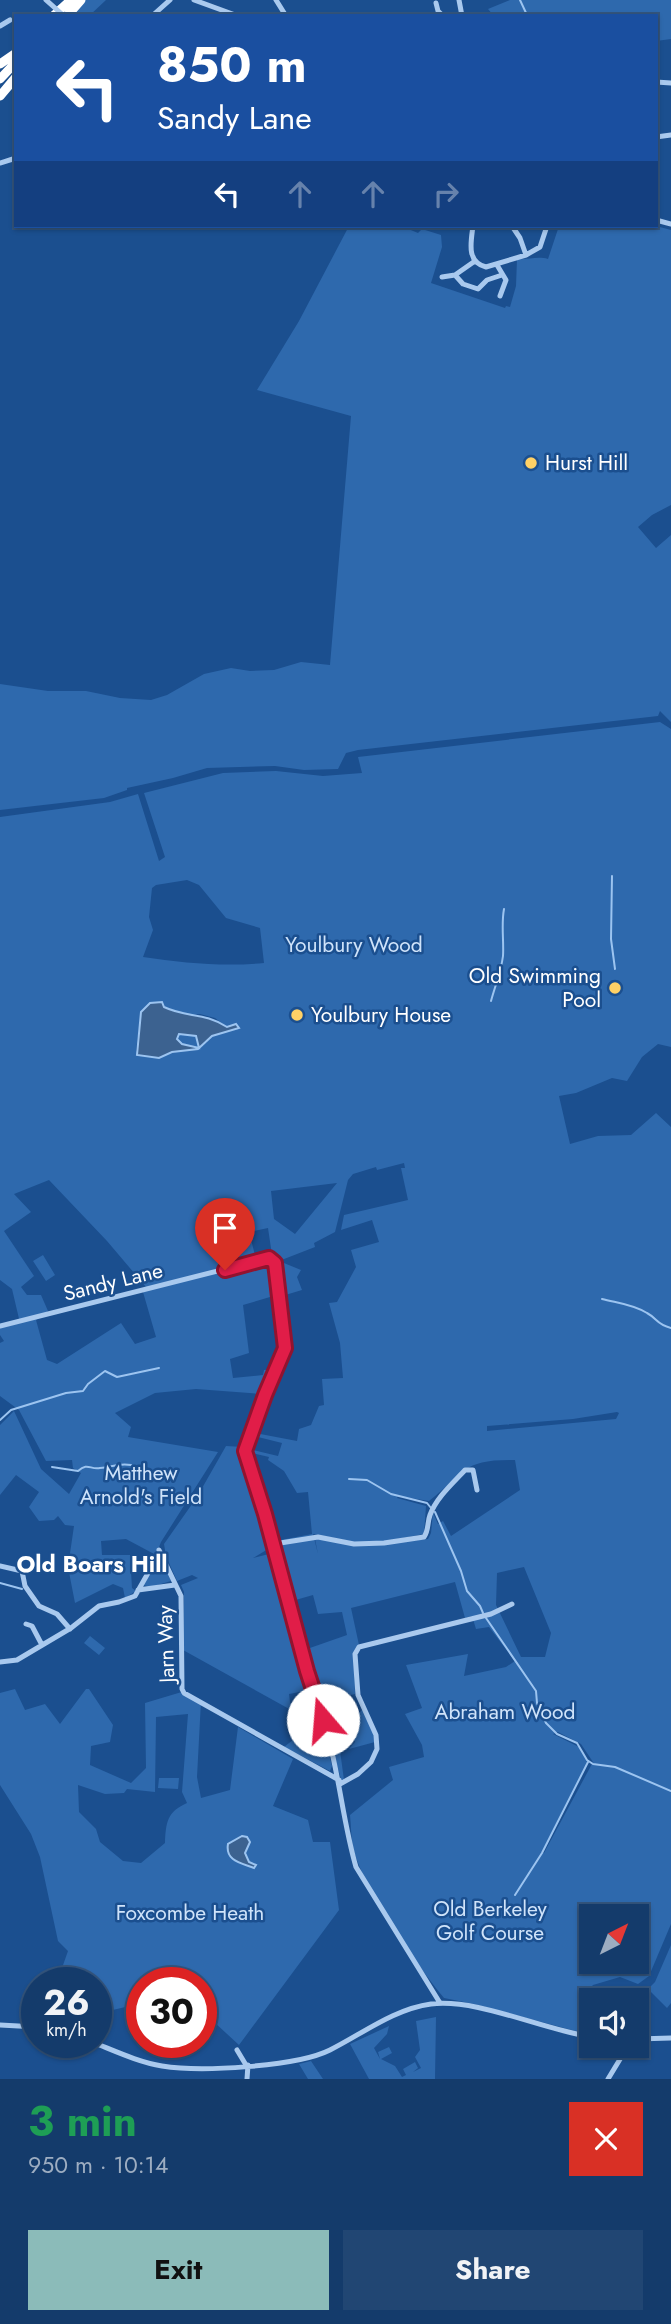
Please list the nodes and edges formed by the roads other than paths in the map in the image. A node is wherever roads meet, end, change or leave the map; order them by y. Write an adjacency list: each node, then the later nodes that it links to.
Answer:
1 (46, 0): 8 (street, bridge)
2 (72, 0): 7 (highway)
3 (81, 0): 9 (highway)
4 (170, 0): 10 (street)
5 (194, 0): 11 (street)
6 (436, 3): 12 (street)
7 (58, 14)
8 (64, 14)
9 (68, 14)
10 (154, 14)
11 (232, 14)
12 (441, 14)
13 (10, 20): 14 (street)
14 (0, 26)
15 (14, 64): 18 (highway)
16 (14, 76): 19 (highway)
17 (14, 77): 20 (highway)
18 (0, 79)
19 (0, 88)
20 (0, 96)
21 (473, 228): 25 (street)
22 (513, 228): 24 (street)
23 (546, 228): 24 (street)
24 (523, 256): 26 (street)
25 (475, 261): 26 (street); 27 (street)
26 (497, 265): 28 (street)
27 (455, 275): 28 (street); 29 (street)
28 (502, 275): 30 (street)
29 (442, 277)
30 (500, 296)
31 (0, 1326): 33 (street, Sandy Lane)
32 (478, 1490): 33 (street)
33 (274, 1544): 42 (street)
34 (0, 1566): 39 (street)
35 (175, 1585): 36 (street); 36 (street); 42 (street, Jarn Way)
36 (138, 1590): 39 (street)
37 (512, 1604): 42 (street)
38 (26, 1624): 40 (street)
39 (70, 1629): 40 (street)
40 (42, 1645): 41 (street)
41 (0, 1662)
42 (340, 1782): 43 (street)
43 (440, 2003): 46 (street); 52 (street)
44 (0, 2025): 45 (street)
45 (21, 2026)
46 (579, 2034)
47 (671, 2038): 48 (street)
48 (649, 2039)
49 (112, 2050): 52 (street)
50 (237, 2050): 52 (street)
51 (621, 2058): 54 (street)
52 (247, 2065): 53 (street)
53 (247, 2079)
54 (608, 2079)

